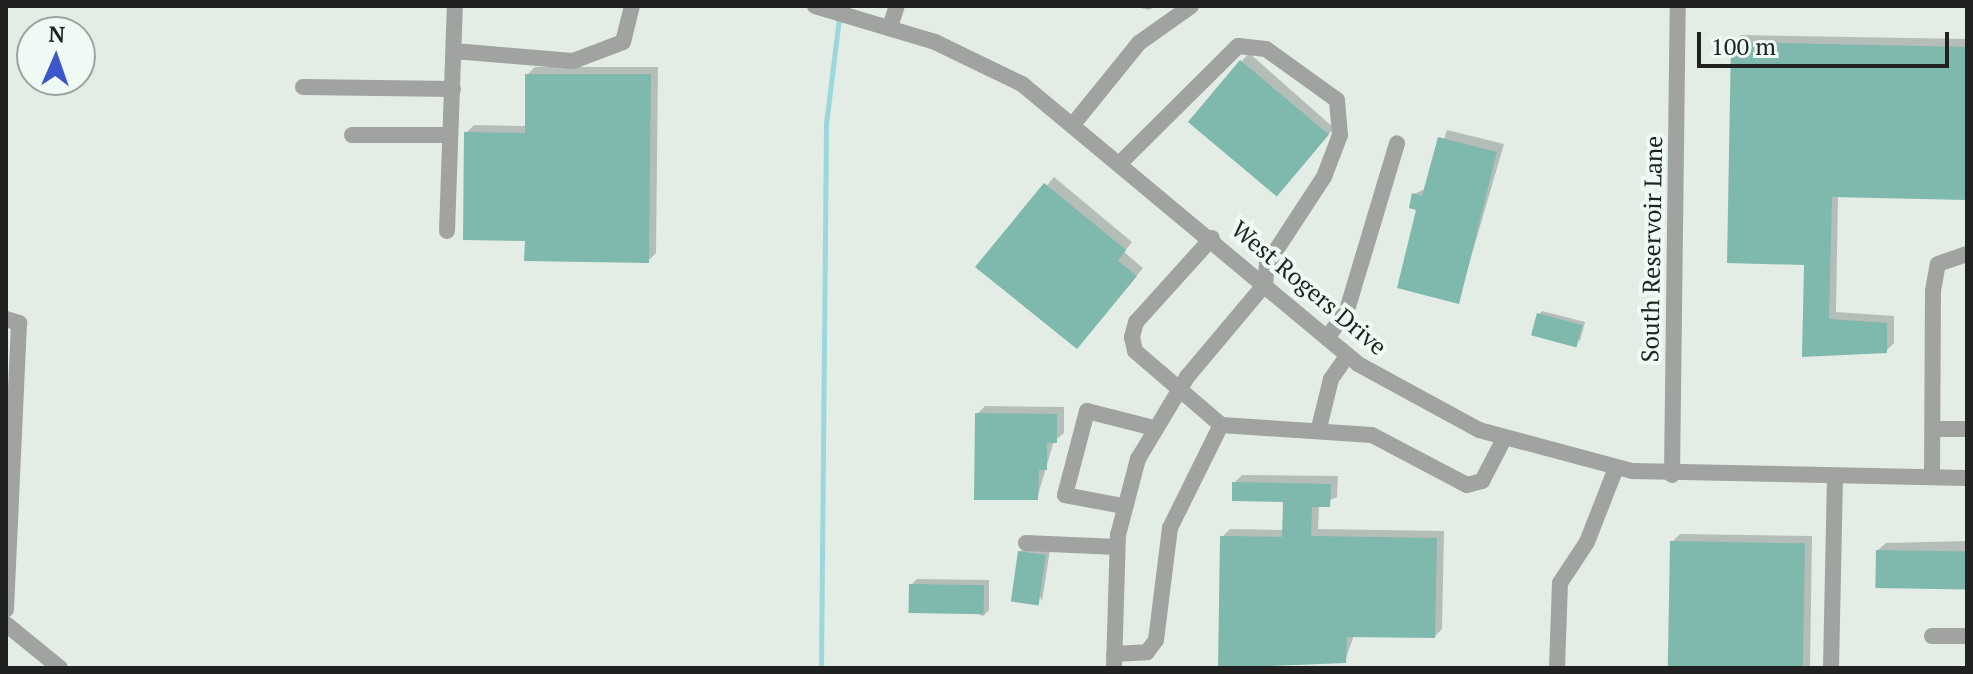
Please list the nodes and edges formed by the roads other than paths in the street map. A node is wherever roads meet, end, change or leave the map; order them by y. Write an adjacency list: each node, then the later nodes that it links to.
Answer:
1 (455, 6): 9 (street)
2 (632, 6): 9 (street)
3 (815, 6): 8 (street, West Rogers Drive)
4 (897, 6): 8 (street)
5 (1191, 6): 12 (street)
6 (1694, 6): 7 (street)
7 (1678, 12): 32 (street, South Reservoir Lane)
8 (890, 27): 12 (street, West Rogers Drive)
9 (454, 51): 11 (street)
10 (303, 87): 11 (street)
11 (453, 89): 14 (street)
12 (1075, 122): 16 (street, West Rogers Drive)
13 (352, 135): 14 (street)
14 (448, 135): 17 (street)
15 (1397, 143): 22 (street)
16 (1122, 161): 18 (street, West Rogers Drive); 20 (street)
17 (447, 231)
18 (1212, 238): 20 (street, West Rogers Drive); 24 (street)
19 (1967, 254): 28 (street)
20 (1265, 284): 22 (street, West Rogers Drive); 24 (street)
21 (6, 319): 39 (street)
22 (1327, 338): 23 (street, West Rogers Drive)
23 (1348, 355): 27 (street); 30 (street, West Rogers Drive)
24 (1182, 385): 25 (street); 26 (street)
25 (1221, 425): 27 (street); 43 (street)
26 (1154, 428): 36 (street); 36 (street)
27 (1319, 428): 30 (street)
28 (1933, 429): 29 (street); 34 (street)
29 (1967, 429)
30 (1504, 439): 31 (street, West Rogers Drive)
31 (1616, 468): 32 (street, West Rogers Drive); 45 (street)
32 (1672, 475): 33 (street, West Rogers Drive)
33 (1835, 477): 34 (street, West Rogers Drive); 46 (street)
34 (1932, 477): 35 (street, West Rogers Drive)
35 (1967, 478)
36 (1123, 506): 38 (street)
37 (1026, 543): 38 (street)
38 (1117, 547): 43 (street)
39 (6, 610)
40 (6, 624): 44 (street)
41 (1932, 636): 42 (street)
42 (1967, 636)
43 (1114, 661)
44 (60, 668)
45 (1557, 668)
46 (1831, 668)

